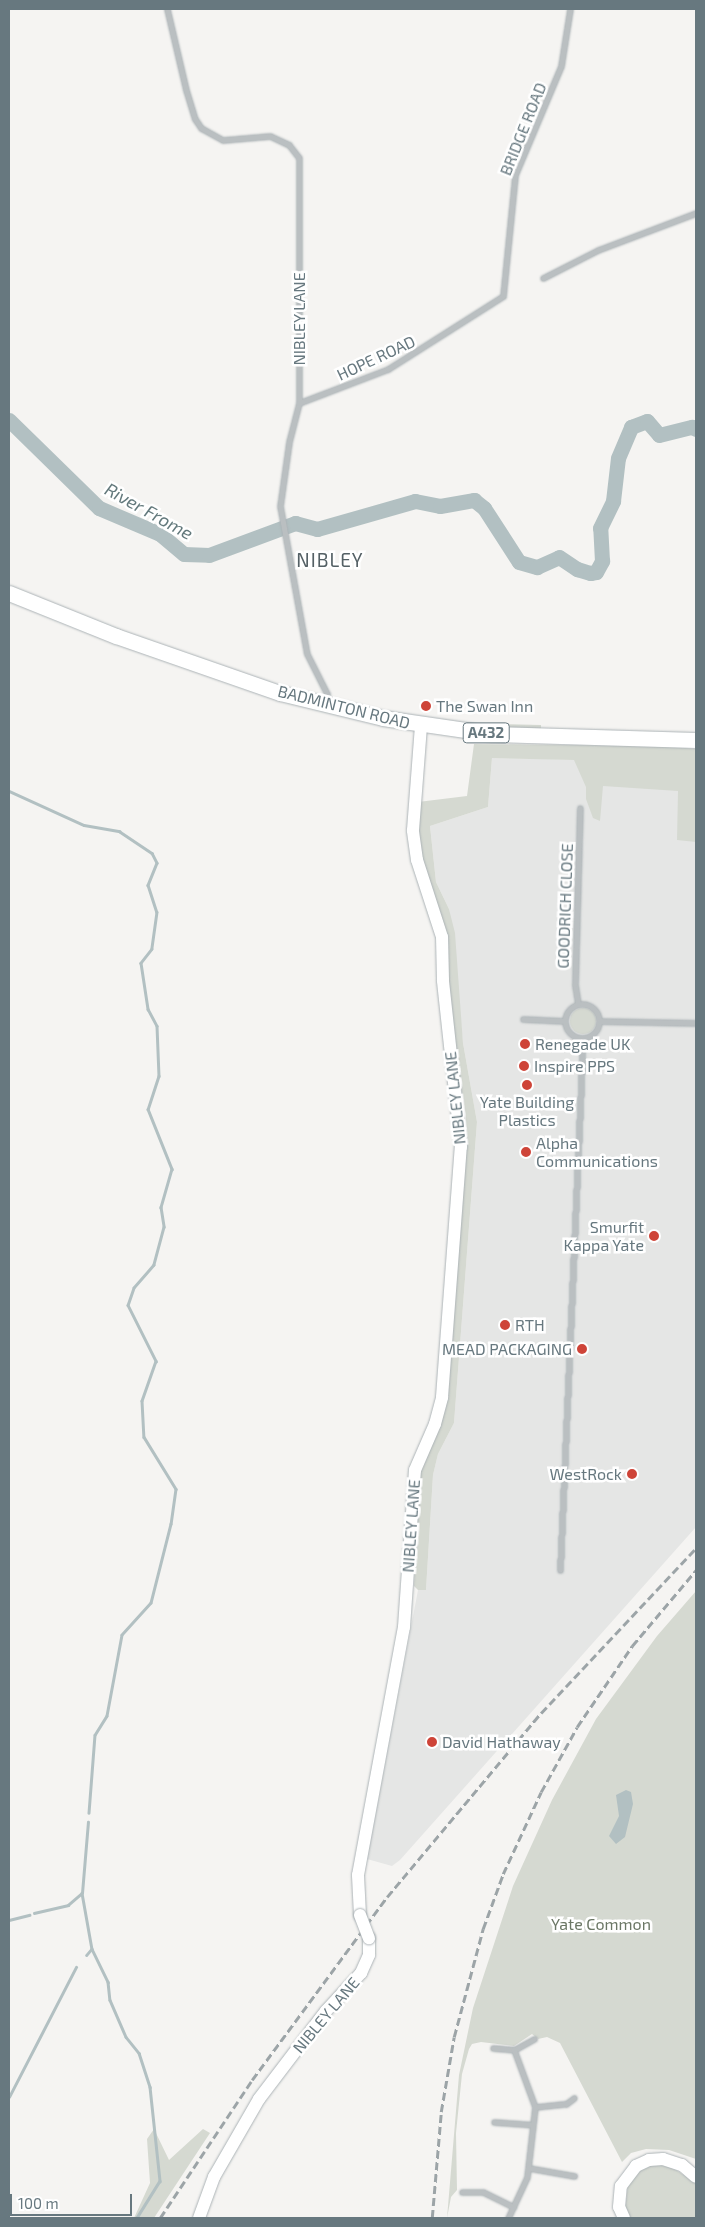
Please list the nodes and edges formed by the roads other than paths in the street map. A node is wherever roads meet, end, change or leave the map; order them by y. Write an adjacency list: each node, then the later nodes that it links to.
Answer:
1 (167, 9): 6 (street, NIBLEY LANE)
2 (570, 9): 5 (street, BRIDGE ROAD)
3 (696, 214): 4 (street)
4 (543, 278)
5 (506, 290): 6 (street, HOPE ROAD)
6 (299, 403): 8 (street, NIBLEY LANE)
7 (9, 593): 8 (main road, BADMINTON ROAD / A432)
8 (326, 706): 9 (main road, BADMINTON ROAD / A432)
9 (421, 726): 10 (main road, BADMINTON ROAD / A432); 32 (street, NIBLEY LANE, bridge)
10 (696, 740)
11 (580, 808): 12 (street, GOODRICH CLOSE)
12 (578, 1004): 14 (street); 15 (street)
13 (523, 1019): 14 (street)
14 (565, 1021): 17 (street)
15 (600, 1021): 16 (street); 17 (street)
16 (696, 1023)
17 (583, 1039): 18 (street)
18 (560, 1570)
19 (534, 2039): 21 (street)
20 (493, 2048): 21 (street)
21 (514, 2050): 23 (street)
22 (574, 2098): 23 (street)
23 (535, 2107): 25 (street)
24 (494, 2122): 25 (street)
25 (533, 2125): 26 (street)
26 (529, 2168): 28 (street); 30 (street)
27 (694, 2172): 31 (street)
28 (574, 2176)
29 (462, 2192): 30 (street)
30 (514, 2207): 33 (street)
31 (619, 2214)
32 (199, 2218)
33 (508, 2218)

